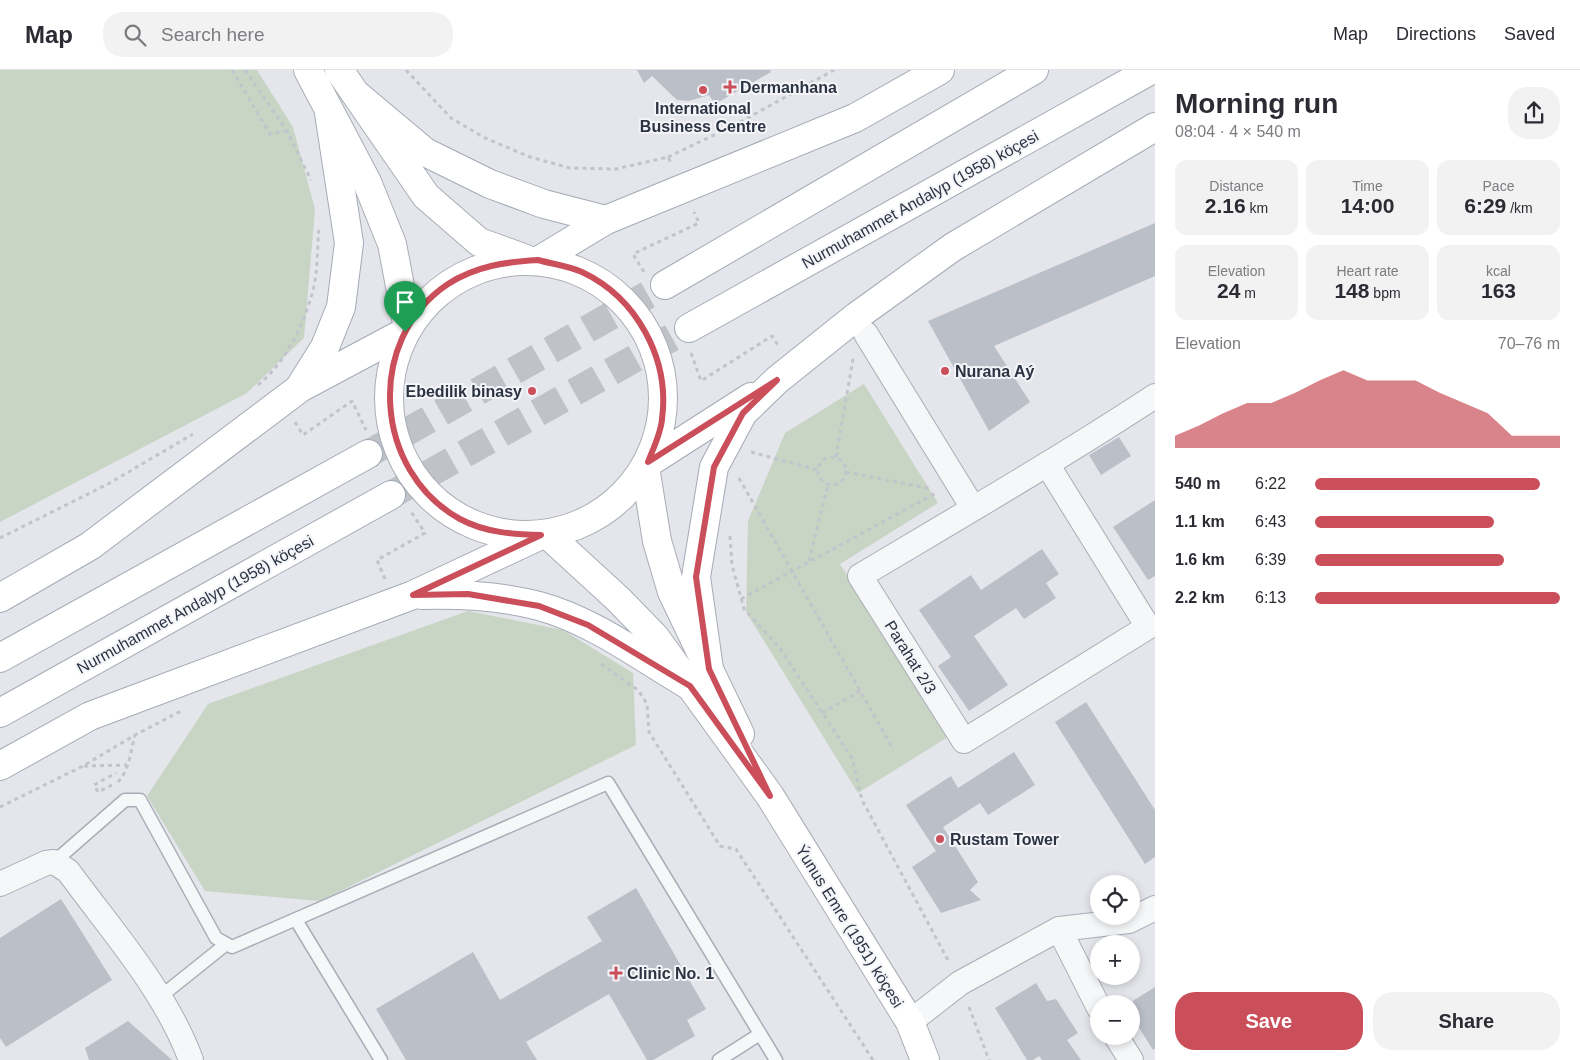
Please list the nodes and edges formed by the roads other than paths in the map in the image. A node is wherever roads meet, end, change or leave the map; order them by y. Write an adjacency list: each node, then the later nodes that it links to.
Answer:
1 (308, 70): 7 (main road)
2 (339, 70): 6 (main road)
3 (940, 70): 9 (main road)
4 (1034, 70): 11 (main road)
5 (1151, 70): 12 (main road, Nurmuhammet Andalyp (1958) köçesi)
6 (357, 95): 9 (main road); 10 (main road)
7 (329, 113): 13 (main road); 16 (main road)
8 (1155, 127): 15 (main road)
9 (606, 220): 10 (main road)
10 (535, 261): 13 (main road); 20 (main road)
11 (665, 285)
12 (689, 328)
13 (406, 330): 16 (main road); 23 (main road)
14 (866, 334): 22 (street)
15 (777, 380): 20 (main road); 28 (main road)
16 (300, 388): 25 (main road)
17 (1155, 396): 19 (street, Parahat 2/3)
18 (368, 454): 27 (main road)
19 (1047, 464): 22 (street, Parahat 2/3); 26 (street, Parahat 2/3)
20 (647, 465): 23 (main road); 28 (main road, Ýunus Emre (1951) köçesi)
21 (391, 495): 29 (main road, Nurmuhammet Andalyp (1958) köçesi)
22 (973, 508): 26 (street, Parahat 2/3)
23 (544, 535): 24 (main road); 28 (main road, Ýunus Emre (1951) köçesi)
24 (413, 595): 28 (main road); 30 (main road)
25 (0, 598)
26 (1153, 630)
27 (0, 658)
28 (699, 678): 39 (main road, Ýunus Emre (1951) köçesi)
29 (0, 714)
30 (0, 766)
31 (54, 862): 32 (street); 36 (lane); 38 (street)
32 (0, 884)
33 (1155, 908): 35 (street)
34 (296, 920): 36 (lane); 40 (lane); 43 (lane)
35 (1059, 929): 37 (street); 39 (street)
36 (224, 945): 38 (lane)
37 (1092, 995)
38 (160, 997): 42 (street)
39 (910, 1022): 46 (main road, Ýunus Emre (1951) köçesi)
40 (760, 1034): 44 (lane); 45 (lane)
41 (1122, 1045): 47 (street)
42 (191, 1060)
43 (381, 1060)
44 (718, 1060)
45 (776, 1060)
46 (925, 1060)
47 (1131, 1060)

